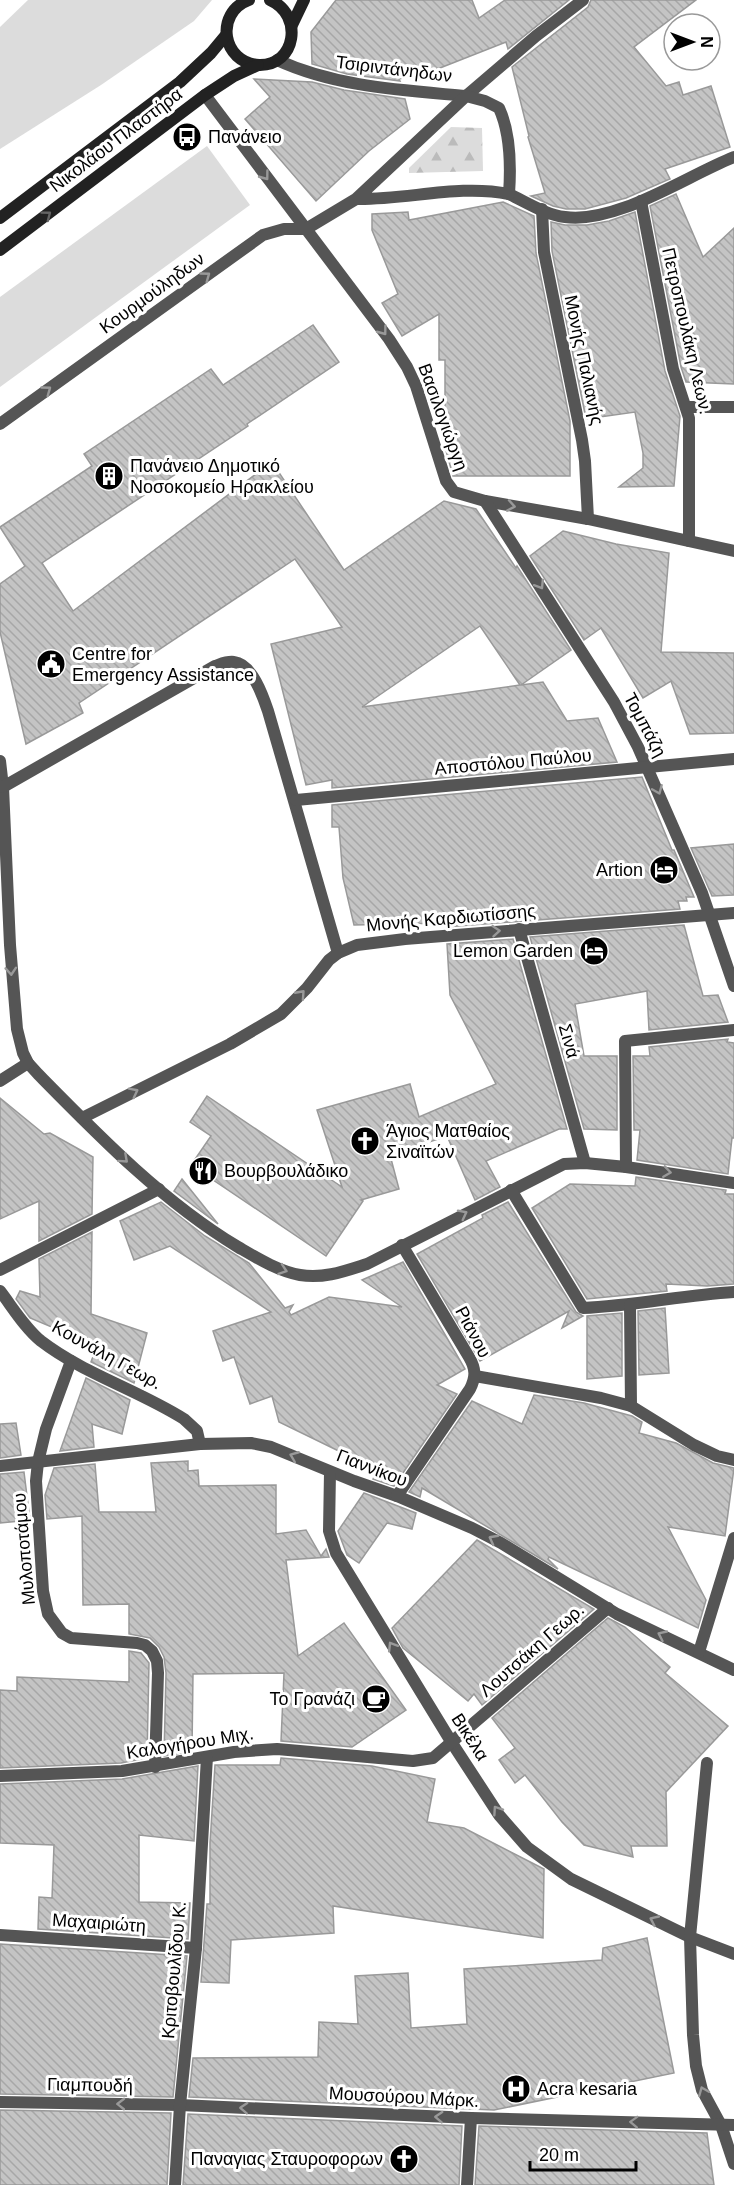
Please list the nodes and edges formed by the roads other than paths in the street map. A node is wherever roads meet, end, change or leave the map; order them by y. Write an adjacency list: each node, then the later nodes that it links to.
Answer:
1 (249, 0): 6 (main road)
2 (270, 0): 5 (main road)
3 (304, 0): 5 (main road)
4 (583, 0): 10 (street, Τσιριντάνηδων)
5 (292, 25): 7 (main road)
6 (226, 35): 8 (main road); 16 (main road, Νικολάου Πλαστήρα)
7 (277, 60): 8 (main road, Νικολάου Πλαστήρα); 10 (street, Τσιριντάνηδων)
8 (258, 65): 9 (main road, Νικολάου Πλαστήρα)
9 (205, 95): 17 (street, Βασιλογιώργη, one-way to 17); 18 (main road, Νικολάου Πλαστήρα, one-way to 9)
10 (466, 96): 12 (street); 13 (street, Κουρμούληδων)
11 (734, 157): 14 (street)
12 (509, 194): 13 (street); 15 (street)
13 (356, 199): 17 (street, Κουρμούληδων)
14 (641, 201): 15 (street); 19 (street, Πετροπουλάκη Λεων.)
15 (542, 209): 23 (street, Μονής Παλιανής)
16 (0, 218)
17 (306, 229): 21 (street, Κουρμούληδων, one-way to 17); 22 (street, Βασιλογιώργη, one-way to 22)
18 (0, 250)
19 (686, 407): 20 (street); 24 (street, Πετροπουλάκη Λεων.)
20 (734, 407)
21 (0, 424)
22 (485, 501): 23 (street, Βασιλογιώργη, one-way to 23); 28 (street, Τομπάζη, one-way to 28)
23 (588, 519): 24 (street, Βασιλογιώργη)
24 (689, 541): 25 (street, Βασιλογιώργη)
25 (734, 551)
26 (734, 759): 28 (street, Αποστόλου Παύλου)
27 (0, 761): 29 (street)
28 (648, 768): 30 (street, Αποστόλου Παύλου); 32 (street, Τομπάζη, one-way to 32)
29 (3, 787): 30 (street); 37 (street, one-way to 37)
30 (296, 800): 34 (street)
31 (734, 913): 32 (street, Μονής Καρδιωτίσσης)
32 (709, 915): 33 (street, Μονής Καρδιωτίσσης); 35 (street, Τομπάζη)
33 (519, 930): 34 (street, Μονής Καρδιωτίσσης, one-way to 33); 40 (street, Σινά)
34 (338, 953): 39 (street, Μονής Καρδιωτίσσης, one-way to 34)
35 (734, 986)
36 (734, 1030): 41 (street)
37 (28, 1063): 38 (street); 39 (street)
38 (0, 1081)
39 (82, 1118): 43 (street, one-way to 43)
40 (585, 1163): 41 (street); 44 (street)
41 (626, 1167): 42 (street, one-way to 42)
42 (734, 1183)
43 (159, 1189): 45 (street, one-way to 45); 46 (street)
44 (511, 1190): 45 (street, one-way to 44); 49 (street)
45 (402, 1245): 51 (street, Ριάνου)
46 (0, 1270)
47 (0, 1291): 50 (street, Κουνάλη Γεωρ.)
48 (734, 1292): 49 (street)
49 (630, 1305): 52 (street)
50 (71, 1361): 53 (street, Κουνάλη Γεωρ.); 55 (street, Μυλοποτάμου)
51 (475, 1376): 52 (street); 58 (street, Ριάνου)
52 (631, 1406): 54 (street)
53 (200, 1444): 55 (street, Γιαννίκου); 57 (street, Γιαννίκου, one-way to 53)
54 (734, 1460)
55 (38, 1462): 56 (street, Γιαννίκου); 66 (street, Μυλοποτάμου)
56 (0, 1466)
57 (330, 1472): 58 (street, Γιαννίκου); 63 (street, Βικέλα, one-way to 57)
58 (397, 1496): 60 (street, Γιαννίκου, one-way to 58)
59 (734, 1538): 61 (street)
60 (608, 1608): 61 (street, Γιαννίκου, one-way to 60); 63 (street, Λουτσάκη Γεωρ.)
61 (699, 1652): 62 (street, Γιαννίκου)
62 (734, 1670)
63 (452, 1743): 64 (street, Καλογήρου Μιχ.); 69 (street, Βικέλα, one-way to 63)
64 (207, 1757): 66 (street, Καλογήρου Μιχ.); 70 (street, Κριτοβουλίδου Κ.)
65 (707, 1763): 69 (street)
66 (155, 1767): 67 (street, Καλογήρου Μιχ.)
67 (0, 1776)
68 (0, 1935): 70 (street, Μαχαιριώτη)
69 (690, 1936): 71 (street, Βικέλα); 75 (street, one-way to 69)
70 (196, 1948): 73 (street, Κριτοβουλίδου Κ.)
71 (734, 1954)
72 (0, 2102): 73 (street, Γιαμπουδή, one-way to 72)
73 (180, 2104): 74 (street, Μουσούρου Μάρκ., one-way to 73); 78 (street, Κριτοβουλίδου Κ.)
74 (471, 2118): 75 (street, Μουσούρου Μάρκ., one-way to 74); 79 (street)
75 (721, 2125): 76 (street, Μουσούρου Μάρκ.); 77 (street)
76 (734, 2125)
77 (734, 2164)
78 (175, 2185)
79 (466, 2185)

